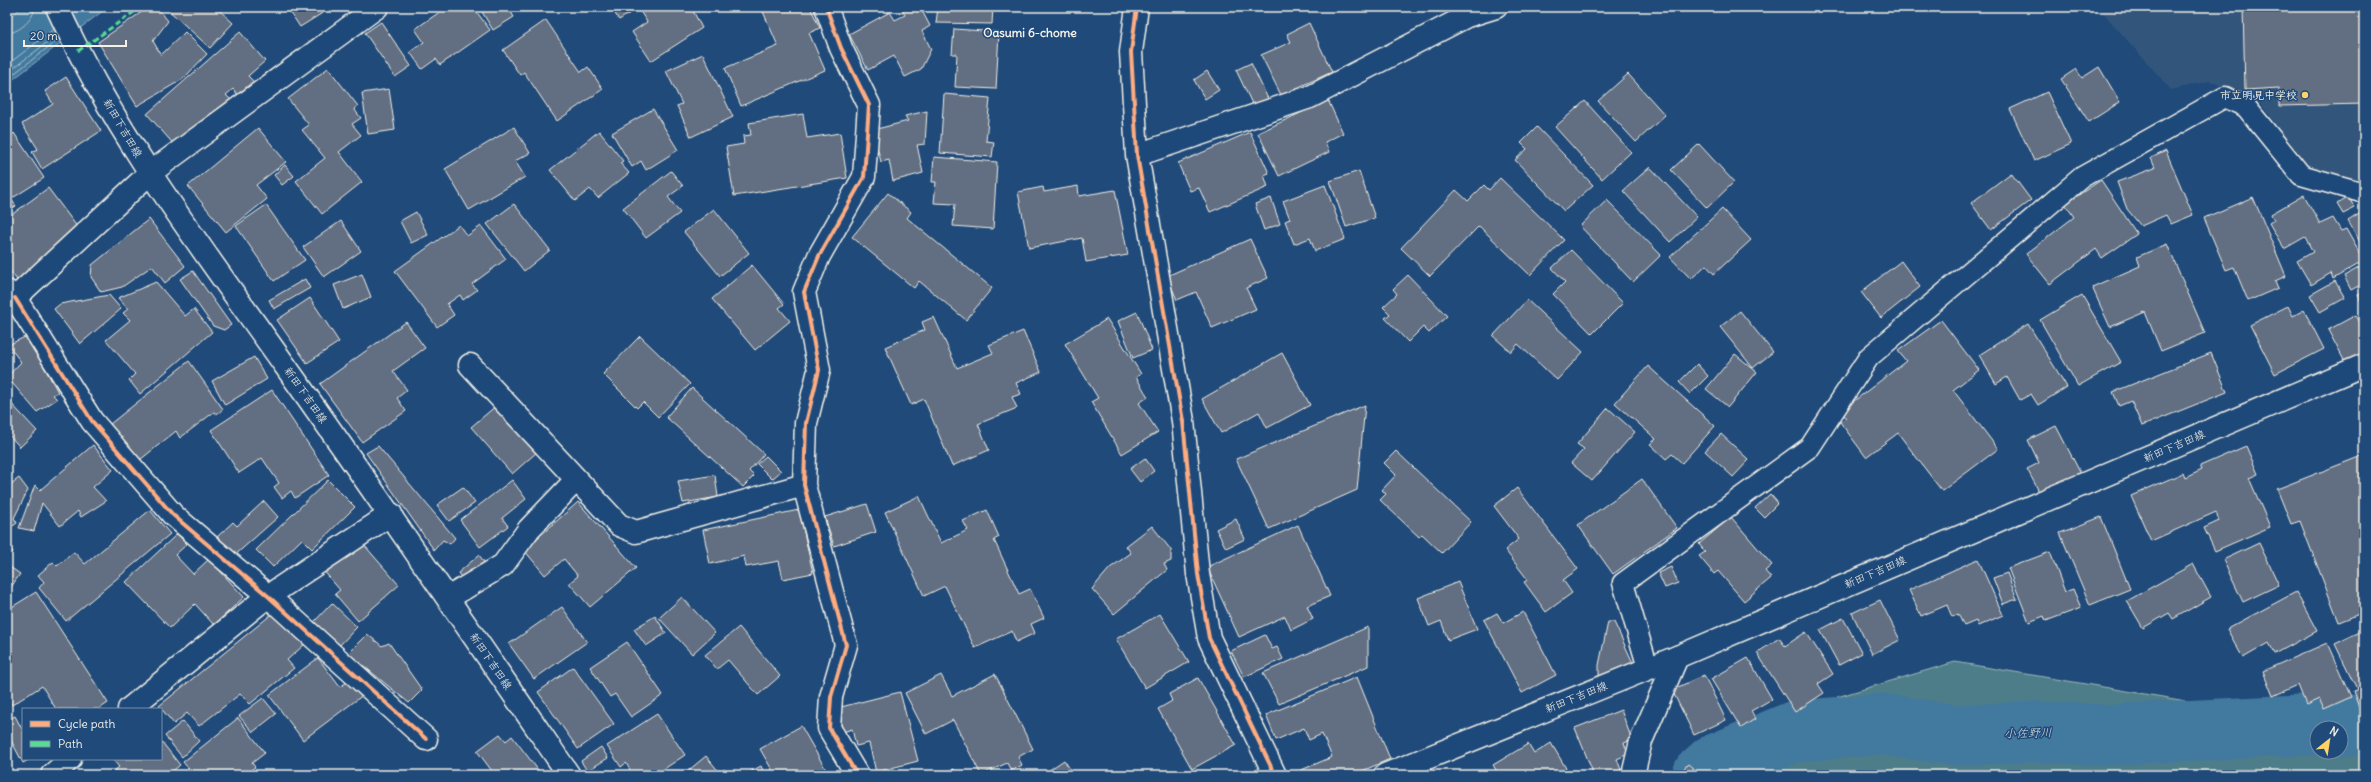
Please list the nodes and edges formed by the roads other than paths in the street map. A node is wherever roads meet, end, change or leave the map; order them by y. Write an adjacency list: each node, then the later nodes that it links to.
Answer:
1 (57, 7): 7 (street, 新田下吉田線)
2 (377, 7): 7 (street)
3 (826, 7): 13 (street)
4 (1137, 7): 6 (street)
5 (1496, 7): 6 (street)
6 (1137, 155): 25 (street)
7 (150, 173): 9 (street); 14 (street, 新田下吉田線)
8 (2364, 193): 18 (lane)
9 (11, 294): 15 (street)
10 (470, 365): 12 (street)
11 (2364, 365): 17 (street, 新田下吉田線)
12 (576, 480): 13 (street); 16 (street)
13 (804, 485): 24 (street)
14 (391, 514): 15 (street); 16 (street, 新田下吉田線)
15 (268, 596): 19 (street); 20 (street)
16 (448, 598): 23 (street, 新田下吉田線)
17 (1677, 657): 18 (street, 新田下吉田線); 27 (street)
18 (1648, 668): 26 (street, 新田下吉田線)
19 (130, 708)
20 (426, 739)
21 (69, 760): 22 (street)
22 (52, 775)
23 (569, 775)
24 (857, 775)
25 (1275, 775)
26 (1385, 775)
27 (1633, 775)

